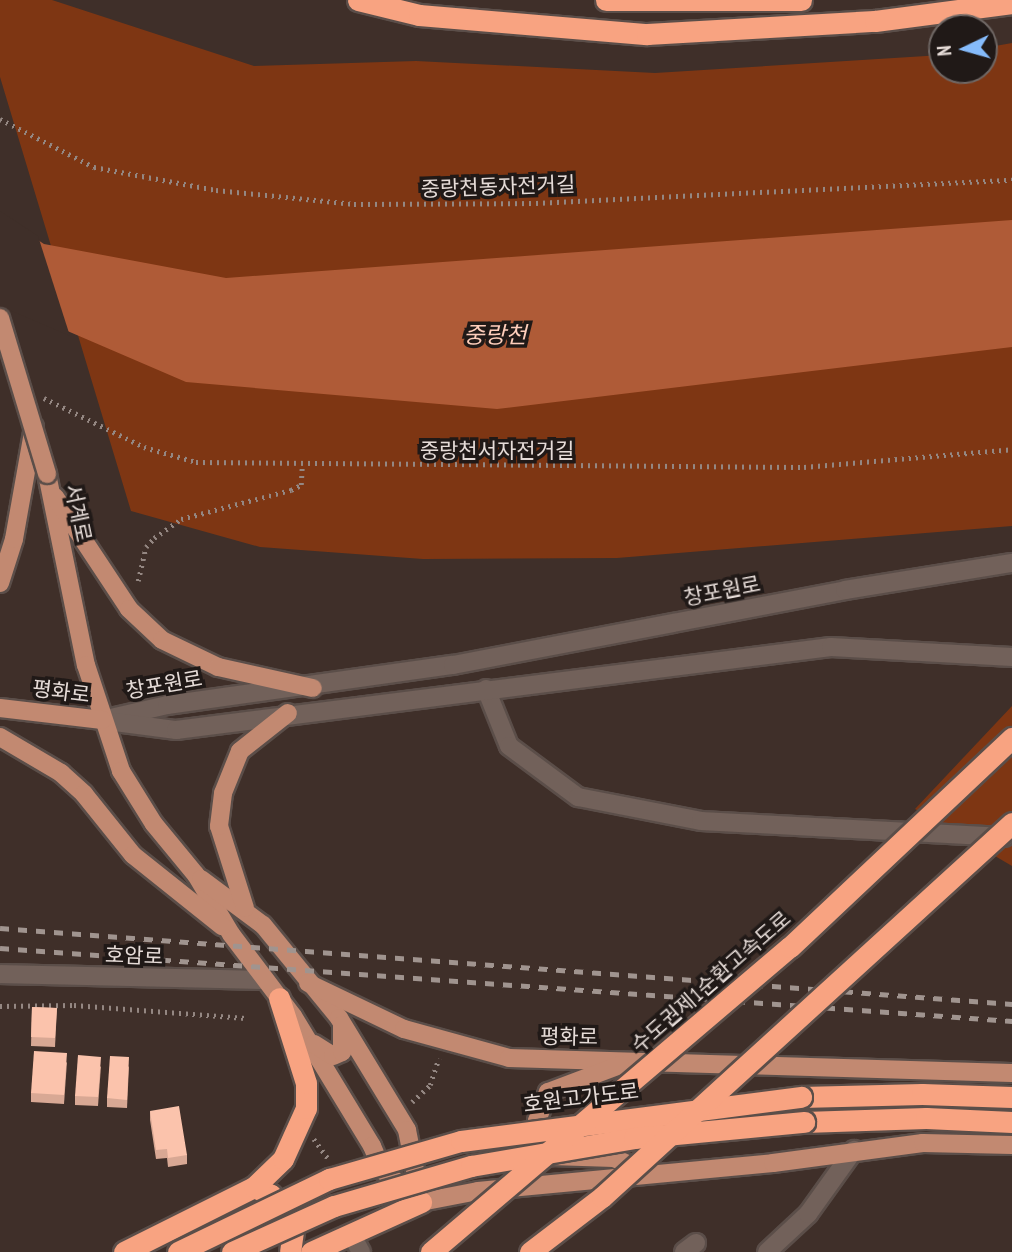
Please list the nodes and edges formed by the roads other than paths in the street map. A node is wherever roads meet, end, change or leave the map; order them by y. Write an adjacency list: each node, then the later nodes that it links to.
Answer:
1 (358, 0): 4 (highway)
2 (606, 0): 3 (highway)
3 (802, 0)
4 (1012, 4)
5 (0, 318): 6 (main road, 서계로, bridge)
6 (34, 427): 7 (main road, 서계로, bridge); 9 (main road)
7 (48, 482): 11 (main road); 15 (main road, 서계로)
8 (1012, 563): 11 (street, 창포원로)
9 (0, 583)
10 (1012, 657): 12 (street, 창포원로)
11 (313, 688): 15 (street, 창포원로)
12 (486, 689): 14 (street, 창포원로); 19 (street)
13 (0, 708): 15 (main road, 평화로)
14 (288, 713): 15 (street, 창포원로); 21 (main road)
15 (102, 720): 20 (main road, 평화로)
16 (0, 737): 22 (main road)
17 (1012, 738): 44 (highway, 수도권제1순환고속도로, bridge)
18 (1012, 823): 45 (highway, bridge)
19 (1012, 837)
20 (196, 876): 21 (main road, 평화로); 22 (main road, 평화로)
21 (245, 908): 25 (main road, 평화로)
22 (231, 933): 24 (main road, 평화로)
23 (0, 974): 24 (street, 호암로)
24 (266, 981): 26 (main road, 평화로)
25 (308, 983): 27 (main road, 평화로); 29 (main road, 평화로)
26 (279, 998): 28 (main road, 평화로); 36 (highway)
27 (339, 1018): 28 (main road); 37 (main road, 평화로)
28 (303, 1031): 37 (main road, 평화로)
29 (634, 1061): 30 (main road, 평화로); 35 (main road)
30 (1012, 1073)
31 (1012, 1097): 40 (highway, 호원고가도로, bridge)
32 (1012, 1122): 41 (highway, bridge)
33 (1012, 1145): 34 (main road)
34 (853, 1150): 35 (main road); 46 (street)
35 (651, 1174): 37 (main road)
36 (254, 1187): 39 (highway); 42 (highway)
37 (421, 1202): 38 (highway)
38 (356, 1243): 43 (highway)
39 (124, 1252)
40 (178, 1252)
41 (232, 1252)
42 (290, 1252)
43 (311, 1252)
44 (431, 1252)
45 (530, 1252)
46 (767, 1252)

